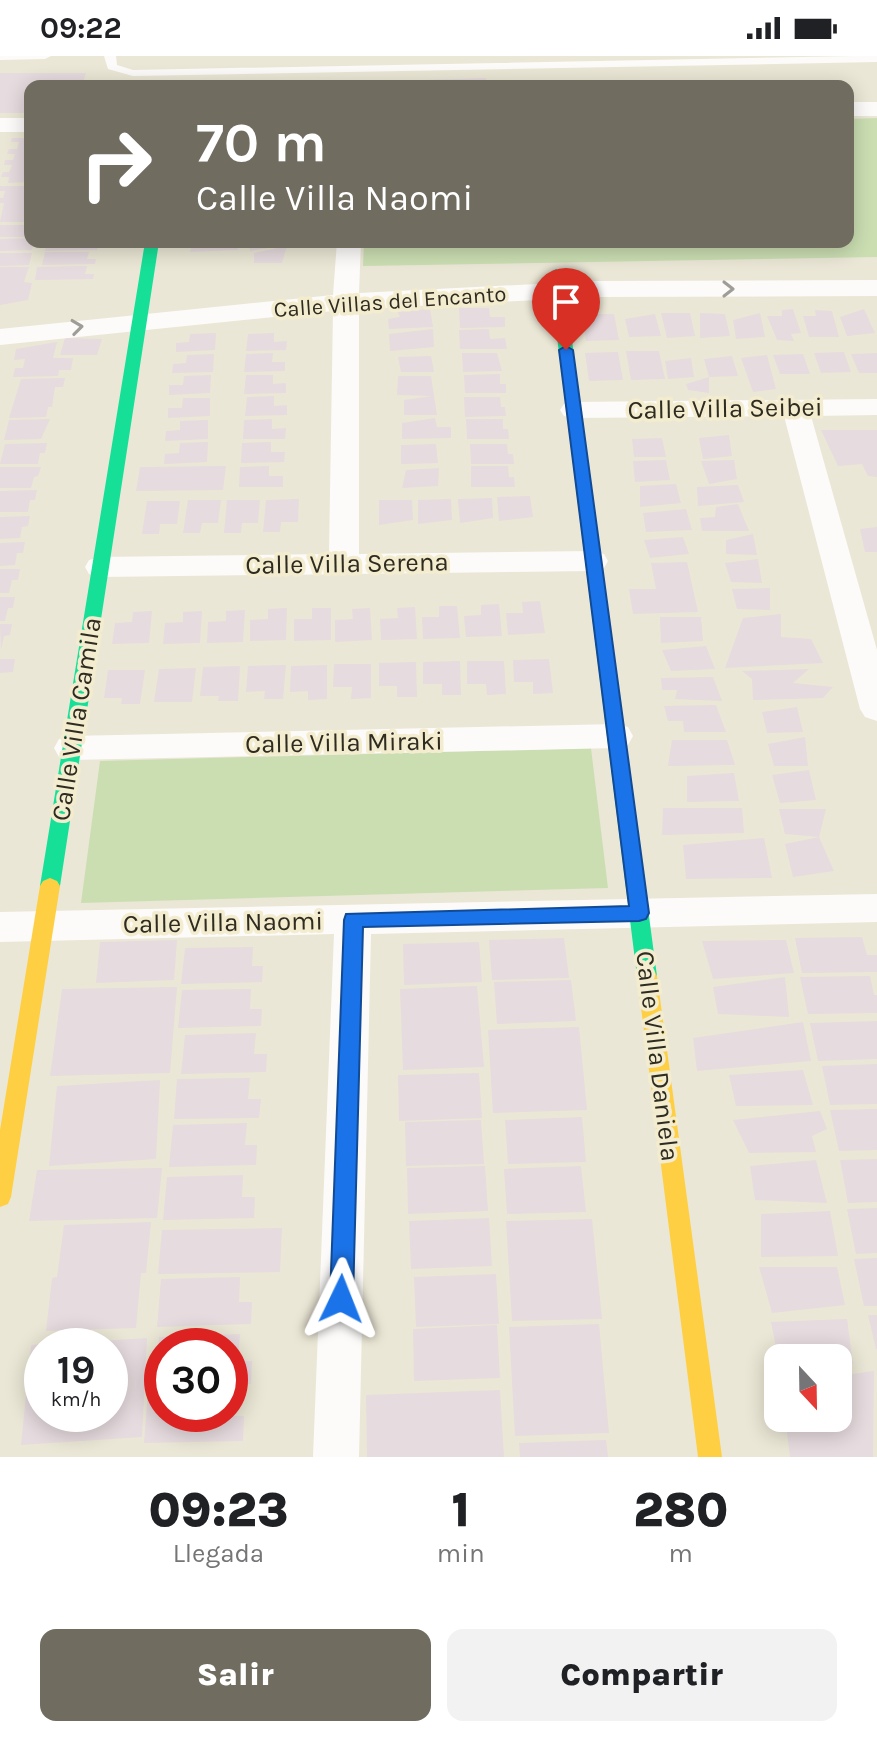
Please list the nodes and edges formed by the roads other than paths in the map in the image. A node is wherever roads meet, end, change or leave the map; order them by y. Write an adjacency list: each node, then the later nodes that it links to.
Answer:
1 (45, 56): 4 (lane)
2 (110, 56): 8 (lane)
3 (312, 56): 8 (lane)
4 (0, 57)
5 (673, 59): 6 (lane); 7 (lane)
6 (877, 59)
7 (623, 60): 8 (lane)
8 (312, 71)
9 (854, 109): 10 (street)
10 (877, 109)
11 (0, 125): 12 (street)
12 (24, 125)
13 (151, 248): 19 (street, Calle Villa Camila)
14 (349, 248): 18 (street)
15 (877, 267): 16 (street, Calle Villas del Encanto)
16 (557, 282): 17 (street, Calle Villas del Encanto, one-way to 17); 18 (street, Calle Villas del Encanto); 24 (street, Calle Villa Daniela)
17 (877, 288)
18 (345, 292): 19 (street, Calle Villas del Encanto); 26 (street)
19 (141, 309): 20 (street, Calle Villas del Encanto); 21 (street, Calle Villas del Encanto, one-way to 19); 27 (street, Calle Villa Camila)
20 (0, 316)
21 (0, 337)
22 (795, 407): 23 (street, Calle Villa Seibei); 24 (street, Calle Villa Seibei); 28 (street)
23 (877, 407)
24 (574, 410): 25 (street, Calle Villa Daniela)
25 (593, 561): 26 (street, Calle Villa Serena); 29 (street, Calle Villa Daniela)
26 (344, 562): 27 (street, Calle Villa Serena)
27 (100, 567): 30 (street, Calle Villa Camila)
28 (877, 709)
29 (616, 736): 30 (street, Calle Villa Miraki); 32 (street, Calle Villa Daniela)
30 (71, 748): 34 (street, Calle Villa Camila)
31 (877, 908): 32 (street, Calle Villa Naomi)
32 (639, 913): 33 (street, Calle Villa Naomi); 38 (street, Calle Villa Daniela)
33 (353, 920): 34 (street, Calle Villa Naomi); 37 (street)
34 (43, 926): 35 (street, Calle Villa Naomi); 36 (street, Calle Villa Camila)
35 (0, 927)
36 (0, 1197)
37 (336, 1457)
38 (710, 1457)

